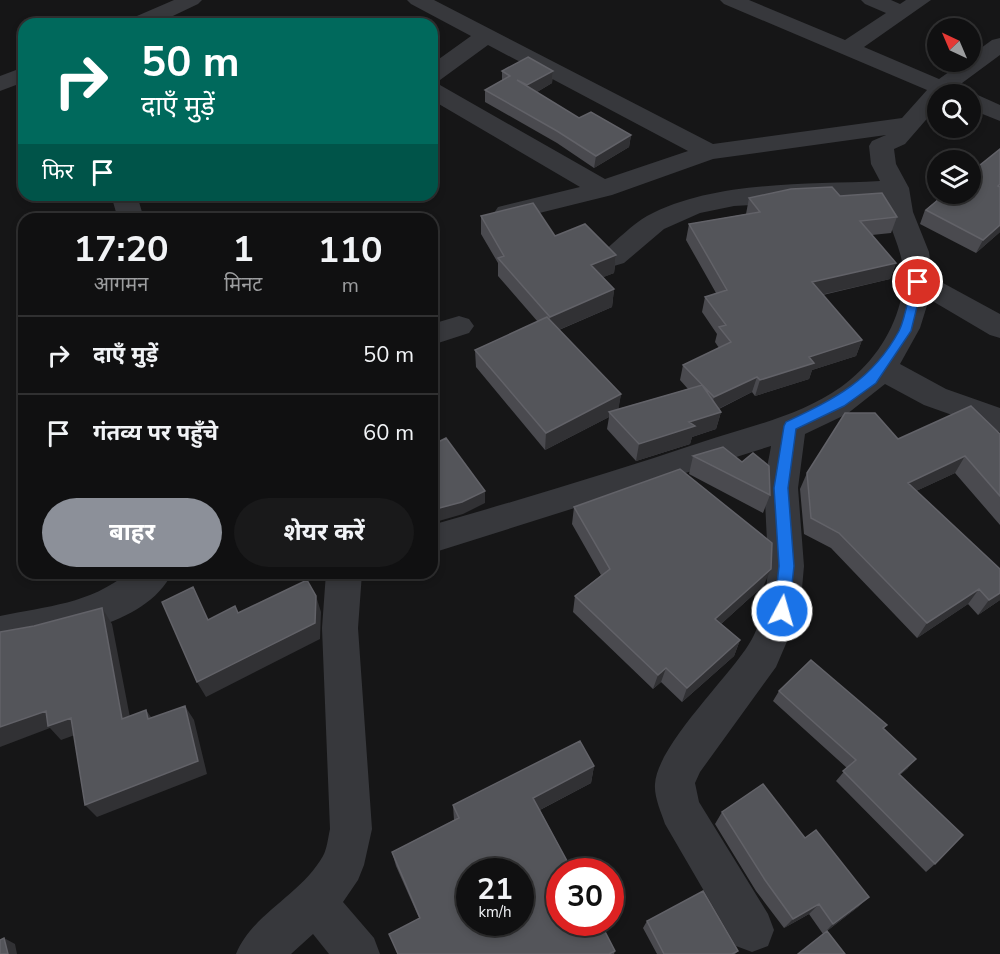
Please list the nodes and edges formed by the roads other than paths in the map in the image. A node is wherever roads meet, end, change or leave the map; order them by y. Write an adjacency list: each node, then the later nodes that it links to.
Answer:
1 (191, 0): 6 (street)
2 (418, 0): 7 (street)
3 (731, 0): 9 (street)
4 (872, 0): 5 (street)
5 (911, 6): 9 (street)
6 (151, 18)
7 (486, 36): 10 (street); 20 (street)
8 (1000, 45): 14 (street)
9 (848, 48): 13 (street)
10 (438, 71)
11 (18, 76): 12 (street)
12 (0, 84)
13 (933, 84)
14 (957, 84)
15 (438, 93): 22 (street)
16 (981, 105): 18 (street)
17 (927, 110): 19 (street)
18 (1000, 114)
19 (910, 124): 20 (street); 21 (street)
20 (709, 152): 22 (street)
21 (896, 188): 24 (street); 25 (street)
22 (603, 189): 23 (street)
23 (507, 213)
24 (614, 256)
25 (918, 282): 27 (street); 29 (street)
26 (459, 326): 28 (street)
27 (1000, 328)
28 (438, 333)
29 (880, 367): 30 (street); 31 (street)
30 (1000, 420)
31 (790, 426): 32 (street); 37 (street)
32 (438, 537)
33 (147, 579): 35 (street)
34 (344, 579): 36 (street)
35 (0, 632)
36 (315, 903): 38 (street); 39 (street)
37 (752, 930)
38 (258, 954)
39 (358, 954)

